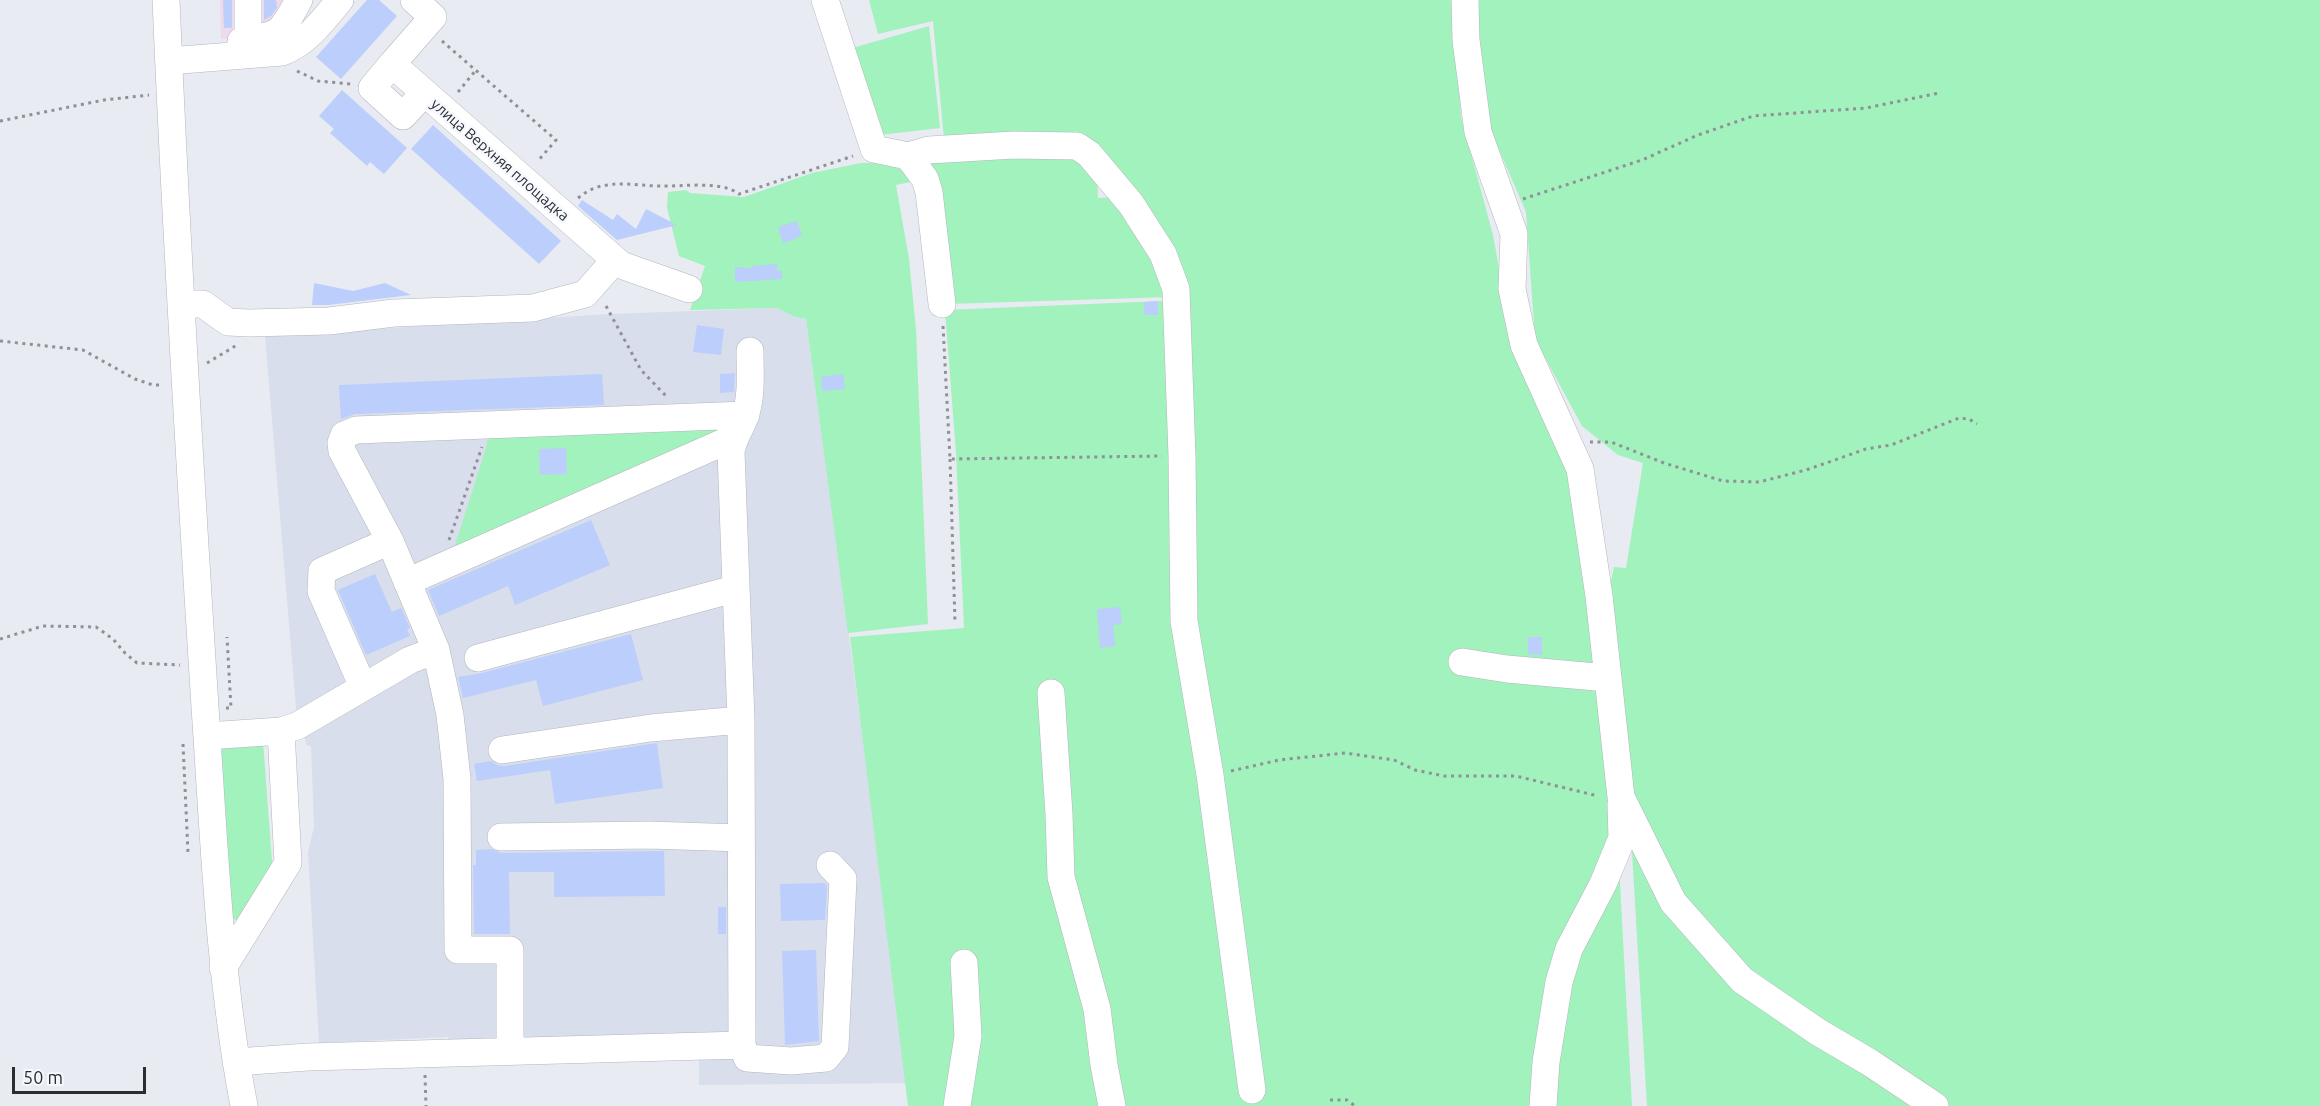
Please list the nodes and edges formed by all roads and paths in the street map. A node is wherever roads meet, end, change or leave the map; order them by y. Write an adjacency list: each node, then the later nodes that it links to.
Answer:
1 (166, 0): 11 (street)
2 (248, 0): 9 (street)
3 (299, 0): 9 (street)
4 (340, 0): 10 (street)
5 (414, 0): 8 (street)
6 (825, 0): 17 (street)
7 (1465, 0): 20 (street)
8 (425, 26): 12 (path); 15 (street, улица Верхняя площадка)
9 (248, 40): 10 (street)
10 (207, 58): 11 (street)
11 (169, 61): 25 (street)
12 (476, 70): 15 (path); 19 (path)
13 (1939, 93): 20 (path)
14 (157, 94): 16 (path)
15 (434, 101): 19 (street, улица Верхняя площадка)
16 (0, 121)
17 (874, 149): 18 (street); 21 (path)
18 (908, 156): 26 (street); 38 (street)
19 (522, 180): 21 (street, улица Верхняя площадка)
20 (1504, 204): 37 (street)
21 (561, 213): 22 (street, улица Верхняя площадка)
22 (615, 260): 23 (street); 24 (street, улица Верхняя площадка)
23 (596, 282): 27 (street); 33 (path)
24 (689, 289)
25 (181, 304): 27 (street); 31 (street)
26 (942, 304): 39 (path)
27 (258, 323): 30 (path)
28 (0, 341): 31 (path)
29 (750, 351): 32 (street)
30 (204, 364)
31 (186, 384): 55 (street)
32 (746, 415): 33 (street); 36 (street)
33 (689, 416): 35 (street)
34 (1977, 424): 37 (path)
35 (481, 425): 40 (street); 41 (path)
36 (733, 438): 41 (street); 43 (street)
37 (1568, 442): 50 (street)
38 (1182, 456): 39 (path); 57 (street)
39 (950, 459): 44 (path)
40 (390, 541): 42 (street); 51 (street)
41 (438, 568): 42 (street)
42 (407, 582): 46 (street)
43 (734, 589): 47 (street); 53 (street)
44 (955, 622)
45 (0, 639): 49 (path)
46 (436, 650): 51 (street); 65 (street)
47 (478, 658)
48 (1462, 662): 50 (street)
49 (186, 666)
50 (1607, 678): 58 (street)
51 (363, 687): 54 (street)
52 (1051, 693): 73 (street)
53 (741, 720): 56 (street); 60 (street)
54 (282, 731): 55 (street); 63 (street)
55 (207, 736): 63 (street)
56 (502, 750)
57 (1210, 775): 58 (path); 68 (street)
58 (1621, 797): 75 (street); 76 (street)
59 (501, 837): 60 (street)
60 (741, 838): 64 (street)
61 (830, 865): 64 (street)
62 (964, 963): 72 (street)
63 (224, 968): 67 (street)
64 (742, 1045): 65 (street)
65 (510, 1051): 66 (street)
66 (425, 1054): 67 (street); 71 (path)
67 (236, 1062): 70 (street)
68 (1252, 1090)
69 (1330, 1100): 74 (path)
70 (244, 1106)
71 (426, 1106)
72 (957, 1106)
73 (1112, 1106)
74 (1355, 1106)
75 (1543, 1106)
76 (1935, 1106)

